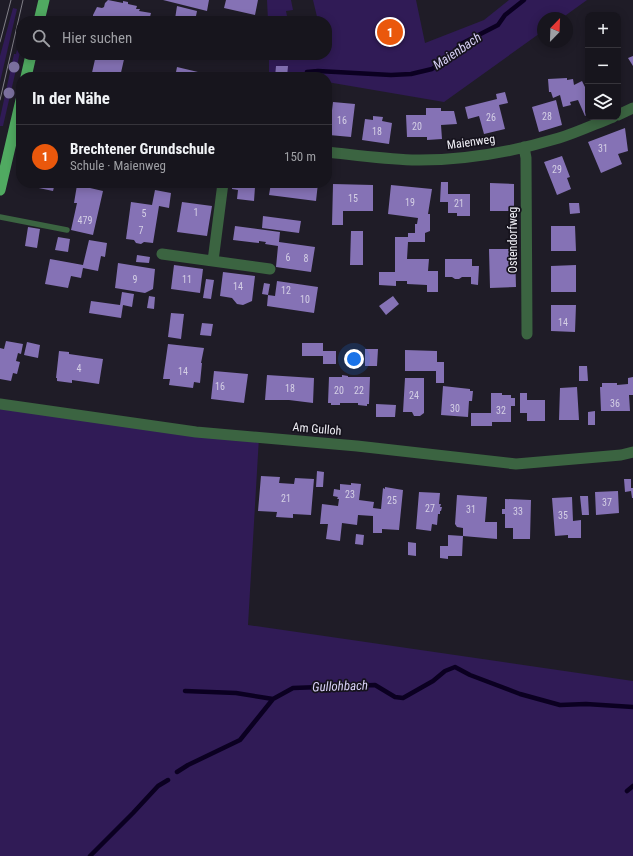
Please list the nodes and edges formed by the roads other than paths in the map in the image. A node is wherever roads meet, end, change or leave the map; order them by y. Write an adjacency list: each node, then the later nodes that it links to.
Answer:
1 (44, 0): 2 (main road)
2 (40, 16)
3 (30, 60): 4 (main road)
4 (27, 72)
5 (633, 108): 6 (street)
6 (621, 114)
7 (605, 120): 9 (street, Maienweg)
8 (16, 121): 12 (main road)
9 (524, 147): 10 (street, Maienweg); 18 (street, Ostendorfweg)
10 (332, 153)
11 (222, 188): 16 (street)
12 (0, 190)
13 (0, 217): 14 (lane)
14 (67, 230)
15 (162, 254): 16 (street)
16 (213, 261): 17 (street)
17 (270, 269)
18 (526, 334)
19 (0, 404): 20 (street, Am Gulloh)
20 (633, 452)

